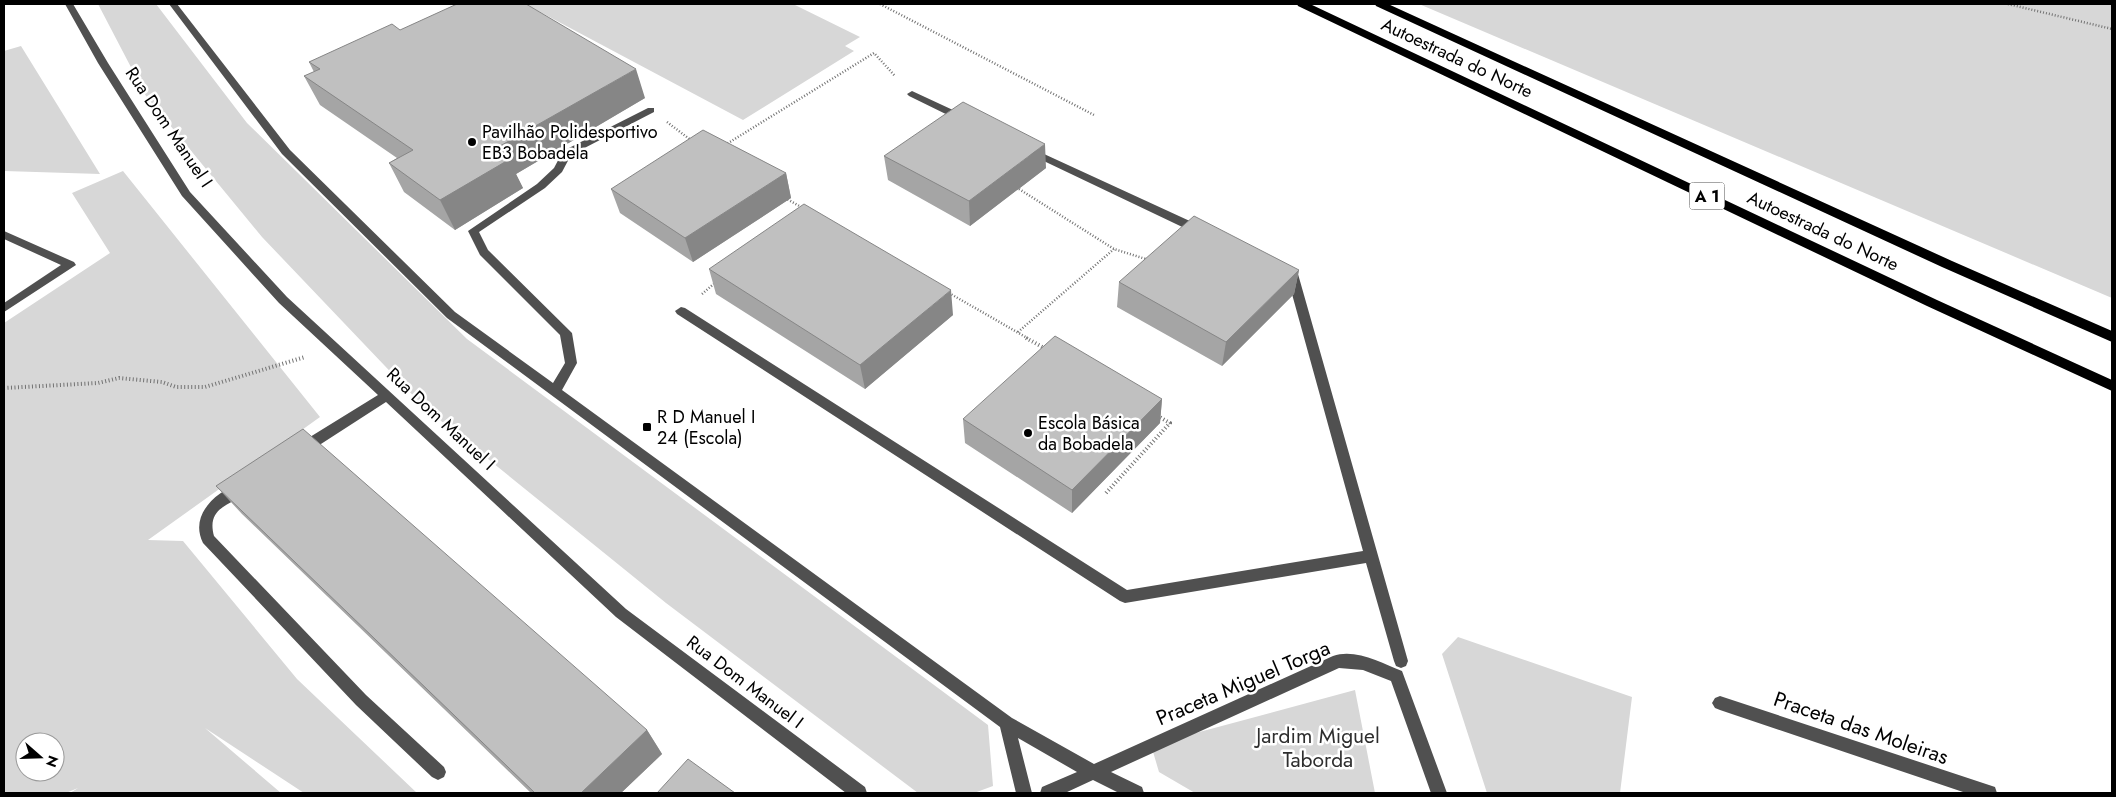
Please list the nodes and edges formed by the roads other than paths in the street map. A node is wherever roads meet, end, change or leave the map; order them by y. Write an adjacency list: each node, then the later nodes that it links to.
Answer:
1 (69, 4): 17 (street, Rua Dom Manuel I)
2 (173, 4): 16 (street)
3 (1302, 4): 15 (highway, Autoestrada do Norte / A 1)
4 (1380, 4): 14 (highway, Autoestrada do Norte / A 1)
5 (912, 94): 7 (street)
6 (651, 110): 16 (street)
7 (974, 124)
8 (1018, 144): 10 (street)
9 (4, 235): 12 (street)
10 (1213, 236)
11 (1275, 266): 20 (street)
12 (4, 308)
13 (681, 311): 20 (street)
14 (2112, 337)
15 (2112, 386)
16 (555, 391): 23 (street)
17 (386, 396): 18 (street); 26 (street, Rua Dom Manuel I)
18 (286, 459)
19 (253, 480): 24 (street)
20 (1370, 556): 21 (street)
21 (1402, 661)
22 (1720, 703): 31 (street, Praceta das Moleiras)
23 (1007, 723): 25 (street); 27 (street)
24 (438, 772)
25 (1093, 772): 28 (street); 29 (street); 30 (street, Praceta Miguel Torga)
26 (859, 793)
27 (1024, 793)
28 (1048, 793)
29 (1136, 793)
30 (1440, 793)
31 (1989, 793)

